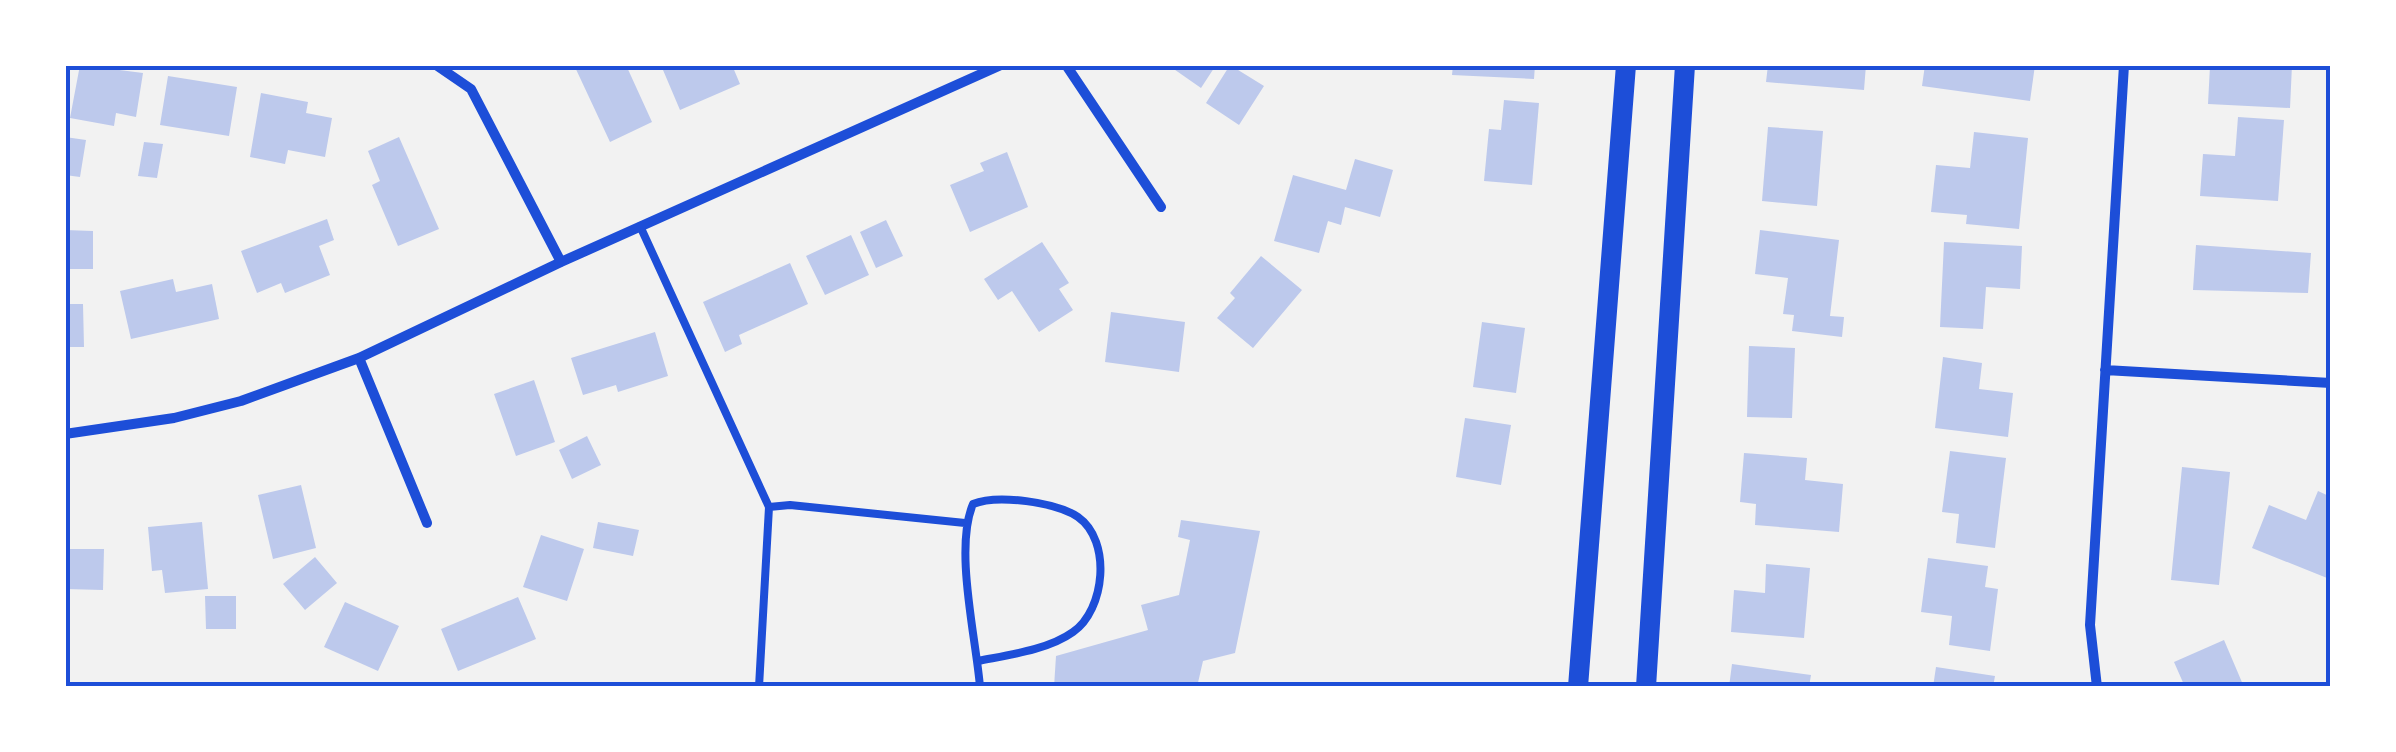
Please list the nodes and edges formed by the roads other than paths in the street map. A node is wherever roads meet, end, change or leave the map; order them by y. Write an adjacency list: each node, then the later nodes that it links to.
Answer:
1 (436, 65): 9 (street)
2 (1001, 65): 8 (street)
3 (1066, 65): 7 (street)
4 (1626, 65): 20 (main road)
5 (1685, 65): 21 (main road)
6 (2124, 65): 11 (street)
7 (1161, 207)
8 (640, 226): 9 (street); 14 (lane)
9 (561, 262): 10 (street)
10 (359, 358): 13 (street); 15 (street)
11 (2106, 370): 12 (street); 22 (street)
12 (2331, 383)
13 (65, 434)
14 (768, 507): 16 (lane); 19 (lane)
15 (427, 523)
16 (965, 523): 17 (lane); 17 (lane)
17 (978, 661): 18 (lane)
18 (980, 683)
19 (758, 687)
20 (1578, 687)
21 (1646, 687)
22 (2097, 687)

